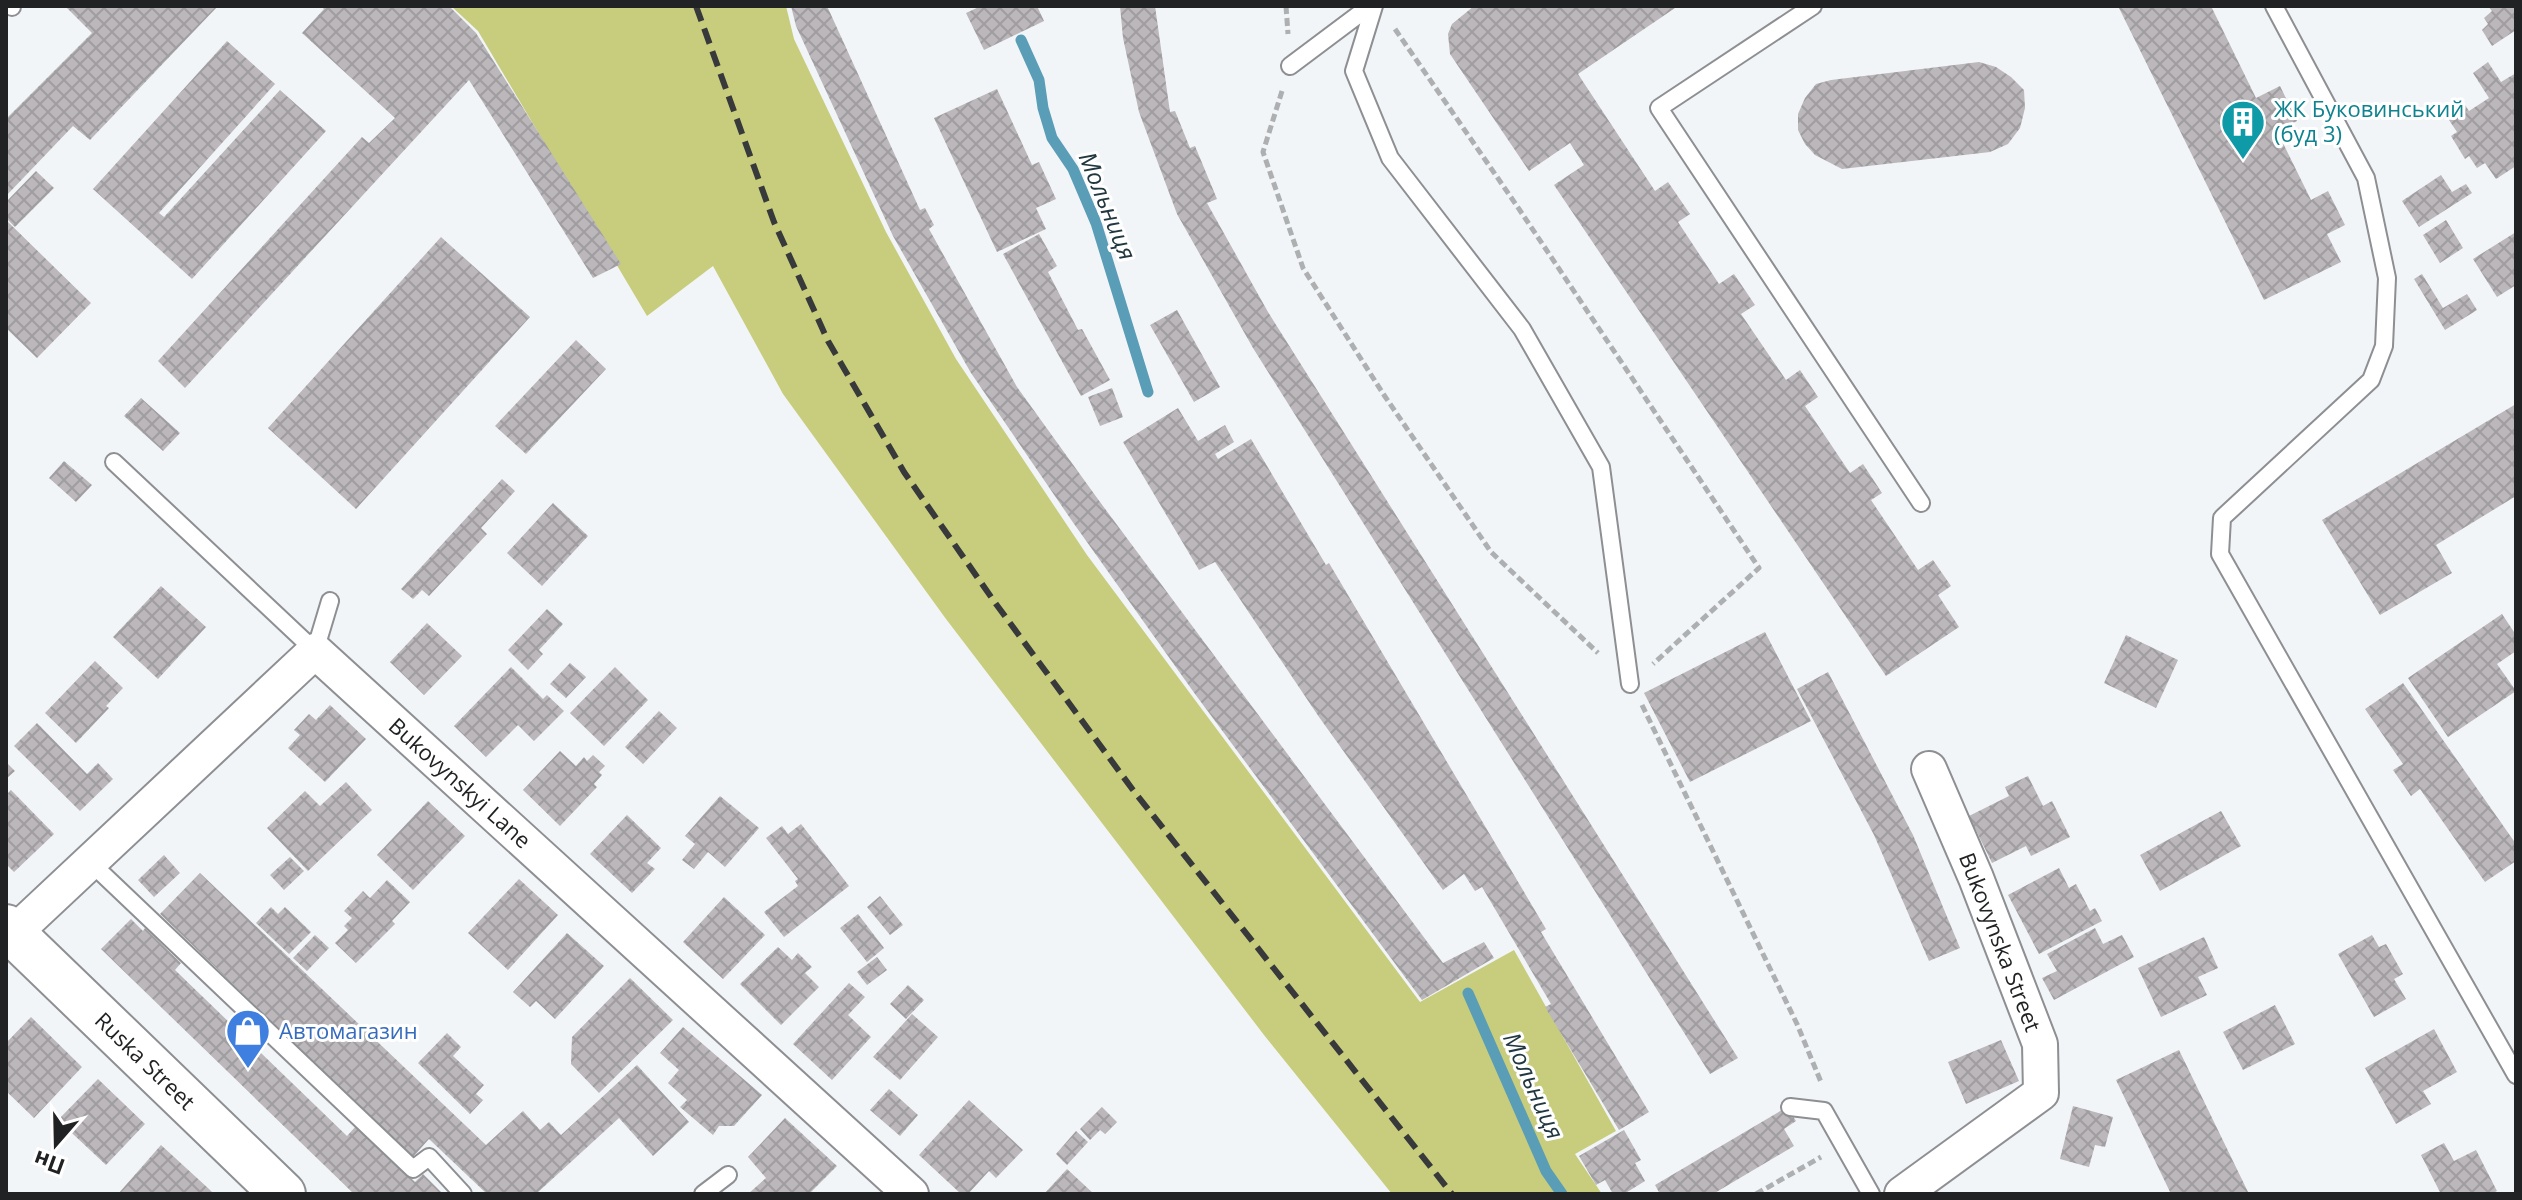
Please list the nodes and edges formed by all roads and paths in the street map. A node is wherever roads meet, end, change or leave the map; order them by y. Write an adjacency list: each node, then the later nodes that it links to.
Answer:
1 (1286, 6): 6 (path)
2 (1372, 6): 6 (lane); 11 (lane)
3 (1813, 6): 8 (lane)
4 (2274, 6): 15 (lane)
5 (1387, 19): 11 (path)
6 (1290, 66): 11 (path)
7 (114, 462): 10 (lane)
8 (1921, 503)
9 (330, 601): 10 (lane)
10 (315, 651): 13 (street); 23 (street, Bukovynskyi Lane)
11 (1630, 684): 17 (path)
12 (1929, 769): 26 (street, Bukovynska Street)
13 (90, 862): 14 (street); 21 (lane)
14 (9, 930): 20 (main road, Ruska Street)
15 (2516, 1075)
16 (1790, 1107): 17 (lane)
17 (1824, 1111): 18 (lane)
18 (1843, 1145): 24 (path); 25 (lane)
19 (728, 1175): 22 (lane)
20 (283, 1194)
21 (463, 1194)
22 (703, 1194)
23 (911, 1194)
24 (1756, 1194)
25 (1871, 1194)
26 (1902, 1194)

